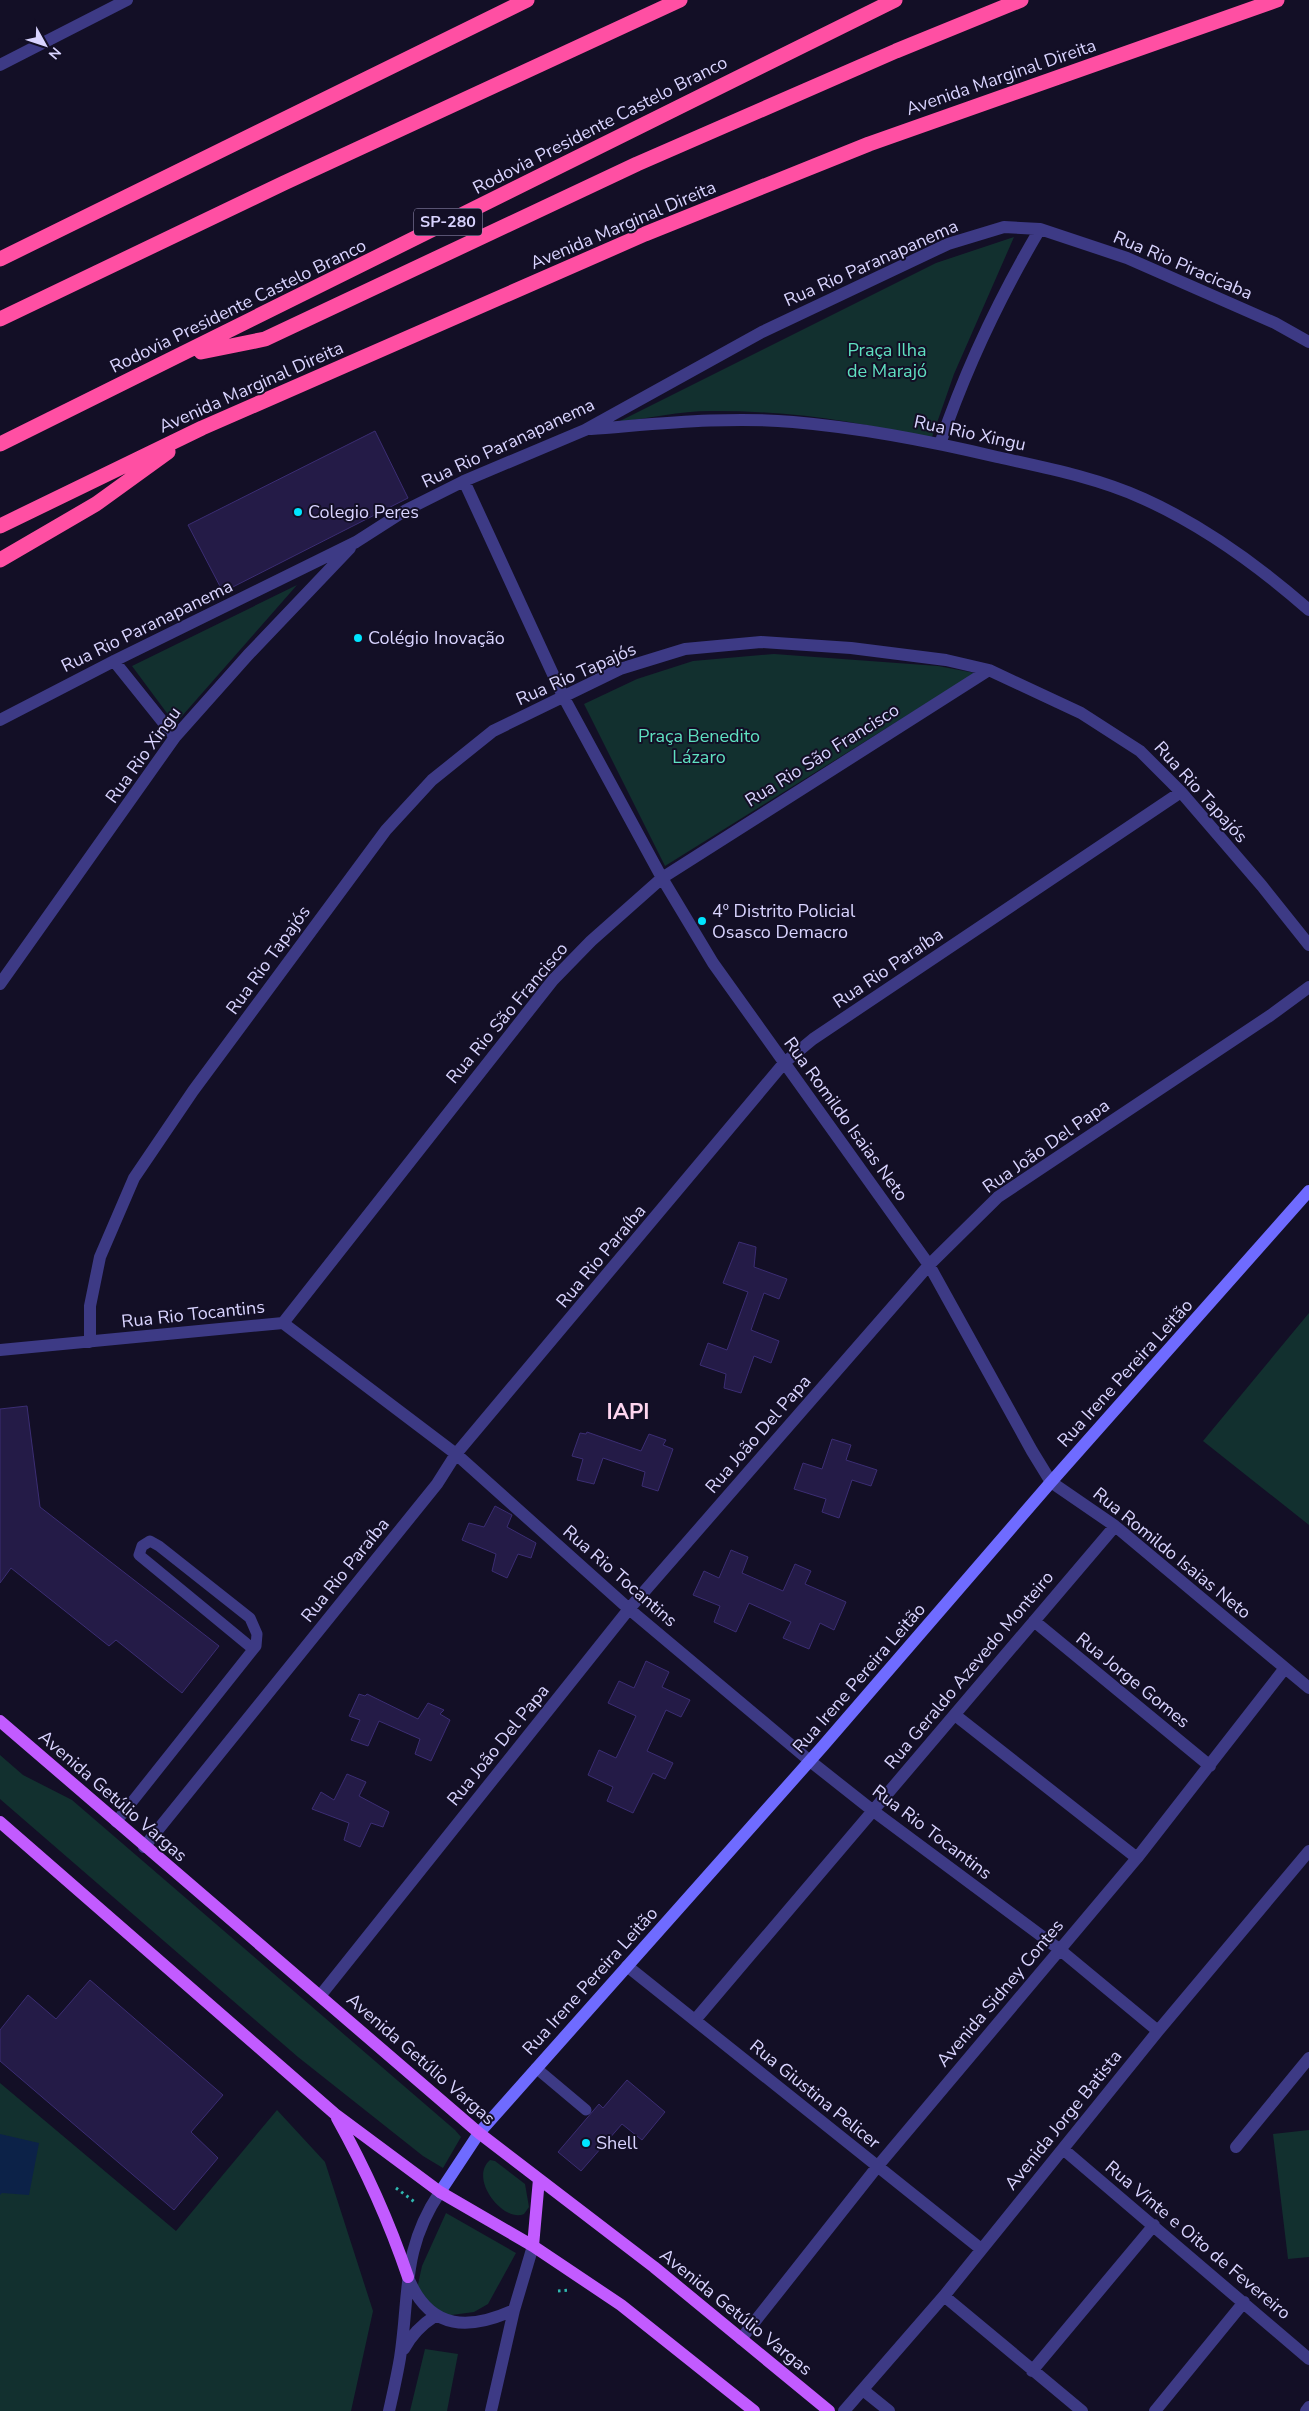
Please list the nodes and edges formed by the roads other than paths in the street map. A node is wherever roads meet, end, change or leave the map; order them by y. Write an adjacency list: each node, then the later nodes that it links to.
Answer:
1 (127, 0): 7 (street)
2 (527, 0): 9 (highway)
3 (680, 0): 10 (highway)
4 (895, 0): 12 (highway, Rodovia Presidente Castelo Branco / SP-280)
5 (1021, 0): 12 (highway)
6 (1277, 0): 13 (highway, Avenida Marginal Direita)
7 (0, 65)
8 (1040, 229): 11 (street, Rua Rio Piracicaba); 14 (street, Rua Rio Paranapanema); 16 (street)
9 (0, 259)
10 (0, 319)
11 (1309, 342)
12 (181, 356): 15 (highway, Rodovia Presidente Castelo Branco / SP-280)
13 (202, 428): 18 (highway, Avenida Marginal Direita); 20 (highway)
14 (585, 430): 16 (street, Rua Rio Xingu); 17 (street, Rua Rio Paranapanema)
15 (0, 444)
16 (940, 444): 21 (street, Rua Rio Xingu)
17 (464, 481): 19 (street, Rua Rio Paranapanema); 24 (street, Rua Romildo Isaias Neto)
18 (0, 526)
19 (356, 542): 22 (street, Rua Rio Paranapanema); 26 (street, Rua Rio Xingu)
20 (0, 560)
21 (1309, 610)
22 (114, 661): 25 (street, Rua Rio Paranapanema); 26 (street)
23 (989, 670): 24 (street, Rua Rio Tapajós); 27 (street, Rua Rio Tapajós); 28 (street, Rua Rio São Francisco)
24 (563, 696): 28 (street, Rua Romildo Isaias Neto); 36 (street, Rua Rio Tapajós)
25 (0, 720)
26 (175, 737): 30 (street, Rua Rio Xingu)
27 (1181, 792): 29 (street, Rua Rio Tapajós); 32 (street, Rua Rio Paraíba)
28 (662, 878): 32 (street, Rua Romildo Isaias Neto); 35 (street, Rua Rio São Francisco)
29 (1309, 945)
30 (0, 984)
31 (1309, 987): 34 (street, Rua João Del Papa)
32 (784, 1063): 34 (street, Rua Romildo Isaias Neto); 38 (street, Rua Rio Paraíba)
33 (1309, 1191): 39 (street, Rua Irene Pereira Leitão)
34 (929, 1265): 39 (street, Rua Romildo Isaias Neto); 41 (street, Rua João Del Papa)
35 (283, 1323): 36 (street, Rua Rio Tocantins); 38 (street, Rua Rio Tocantins)
36 (90, 1342): 37 (street, Rua Rio Tocantins)
37 (0, 1350)
38 (456, 1454): 41 (street, Rua Rio Tocantins); 53 (street, Rua Rio Paraíba)
39 (1051, 1482): 40 (street, Rua Romildo Isaias Neto); 48 (street, Rua Irene Pereira Leitão)
40 (1115, 1526): 42 (street, Rua Geraldo Azevedo Monteiro); 44 (street, Rua Romildo Isaias Neto)
41 (629, 1609): 48 (street, Rua Rio Tocantins); 58 (street, Rua João Del Papa)
42 (1034, 1621): 46 (street, Rua Geraldo Azevedo Monteiro); 49 (street, Rua Jorge Gomes)
43 (253, 1649): 43 (lane); 52 (lane)
44 (1285, 1668): 45 (street, Rua Romildo Isaias Neto); 49 (street, Avenida Sidney Contes)
45 (1309, 1688)
46 (955, 1715): 50 (street, Rua Geraldo Azevedo Monteiro); 55 (street)
47 (0, 1721): 52 (main road, Avenida Getúlio Vargas)
48 (810, 1760): 50 (street, Rua Rio Tocantins); 57 (street, Rua Irene Pereira Leitão)
49 (1210, 1766): 55 (street, Avenida Sidney Contes)
50 (872, 1810): 56 (street, Rua Rio Tocantins); 59 (street, Rua Geraldo Azevedo Monteiro)
51 (0, 1822): 64 (main road)
52 (116, 1822): 53 (main road, Avenida Getúlio Vargas)
53 (144, 1847): 58 (main road, Avenida Getúlio Vargas)
54 (1309, 1851): 60 (street, Avenida Jorge Batista)
55 (1137, 1858): 56 (street, Avenida Sidney Contes)
56 (1060, 1949): 60 (street, Rua Rio Tocantins); 68 (street, Avenida Sidney Contes)
57 (627, 1966): 59 (street, Rua Giustina Pelicer); 62 (street, Rua Irene Pereira Leitão)
58 (320, 1996): 65 (main road, Avenida Getúlio Vargas)
59 (695, 2020): 68 (street, Rua Giustina Pelicer)
60 (1158, 2031): 67 (street, Avenida Jorge Batista)
61 (1309, 2058): 66 (street)
62 (536, 2068): 63 (lane); 65 (street, Rua Irene Pereira Leitão)
63 (586, 2110)
64 (335, 2114): 70 (main road); 74 (main road)
65 (479, 2133): 69 (main road, Avenida Getúlio Vargas); 70 (street, Rua Irene Pereira Leitão)
66 (1236, 2147)
67 (1063, 2149): 71 (street, Rua Vinte e Oito de Fevereiro); 73 (street, Avenida Jorge Batista)
68 (878, 2167): 73 (street, Rua Giustina Pelicer); 79 (street, Avenida Sidney Contes)
69 (539, 2179): 72 (main road); 79 (main road, Avenida Getúlio Vargas)
70 (440, 2192): 72 (main road); 74 (street)
71 (1154, 2225): 76 (street, Rua Vinte e Oito de Fevereiro); 82 (street)
72 (533, 2246): 77 (street); 87 (main road)
73 (980, 2250): 75 (street, Avenida Jorge Batista)
74 (408, 2277): 78 (street); 80 (street)
75 (944, 2296): 82 (street); 83 (street, Avenida Jorge Batista)
76 (1244, 2302): 81 (street, Rua Vinte e Oito de Fevereiro); 92 (street)
77 (514, 2310): 78 (street); 86 (street)
78 (435, 2316): 80 (street)
79 (741, 2339): 88 (main road, Avenida Getúlio Vargas)
80 (400, 2358): 85 (street)
81 (1309, 2359)
82 (1032, 2371): 91 (street)
83 (863, 2390): 89 (street, Avenida Jorge Batista); 90 (street)
84 (1309, 2407): 93 (street)
85 (389, 2411)
86 (491, 2411)
87 (754, 2411)
88 (829, 2411)
89 (844, 2411)
90 (889, 2411)
91 (1082, 2411)
92 (1155, 2411)
93 (1306, 2411)

